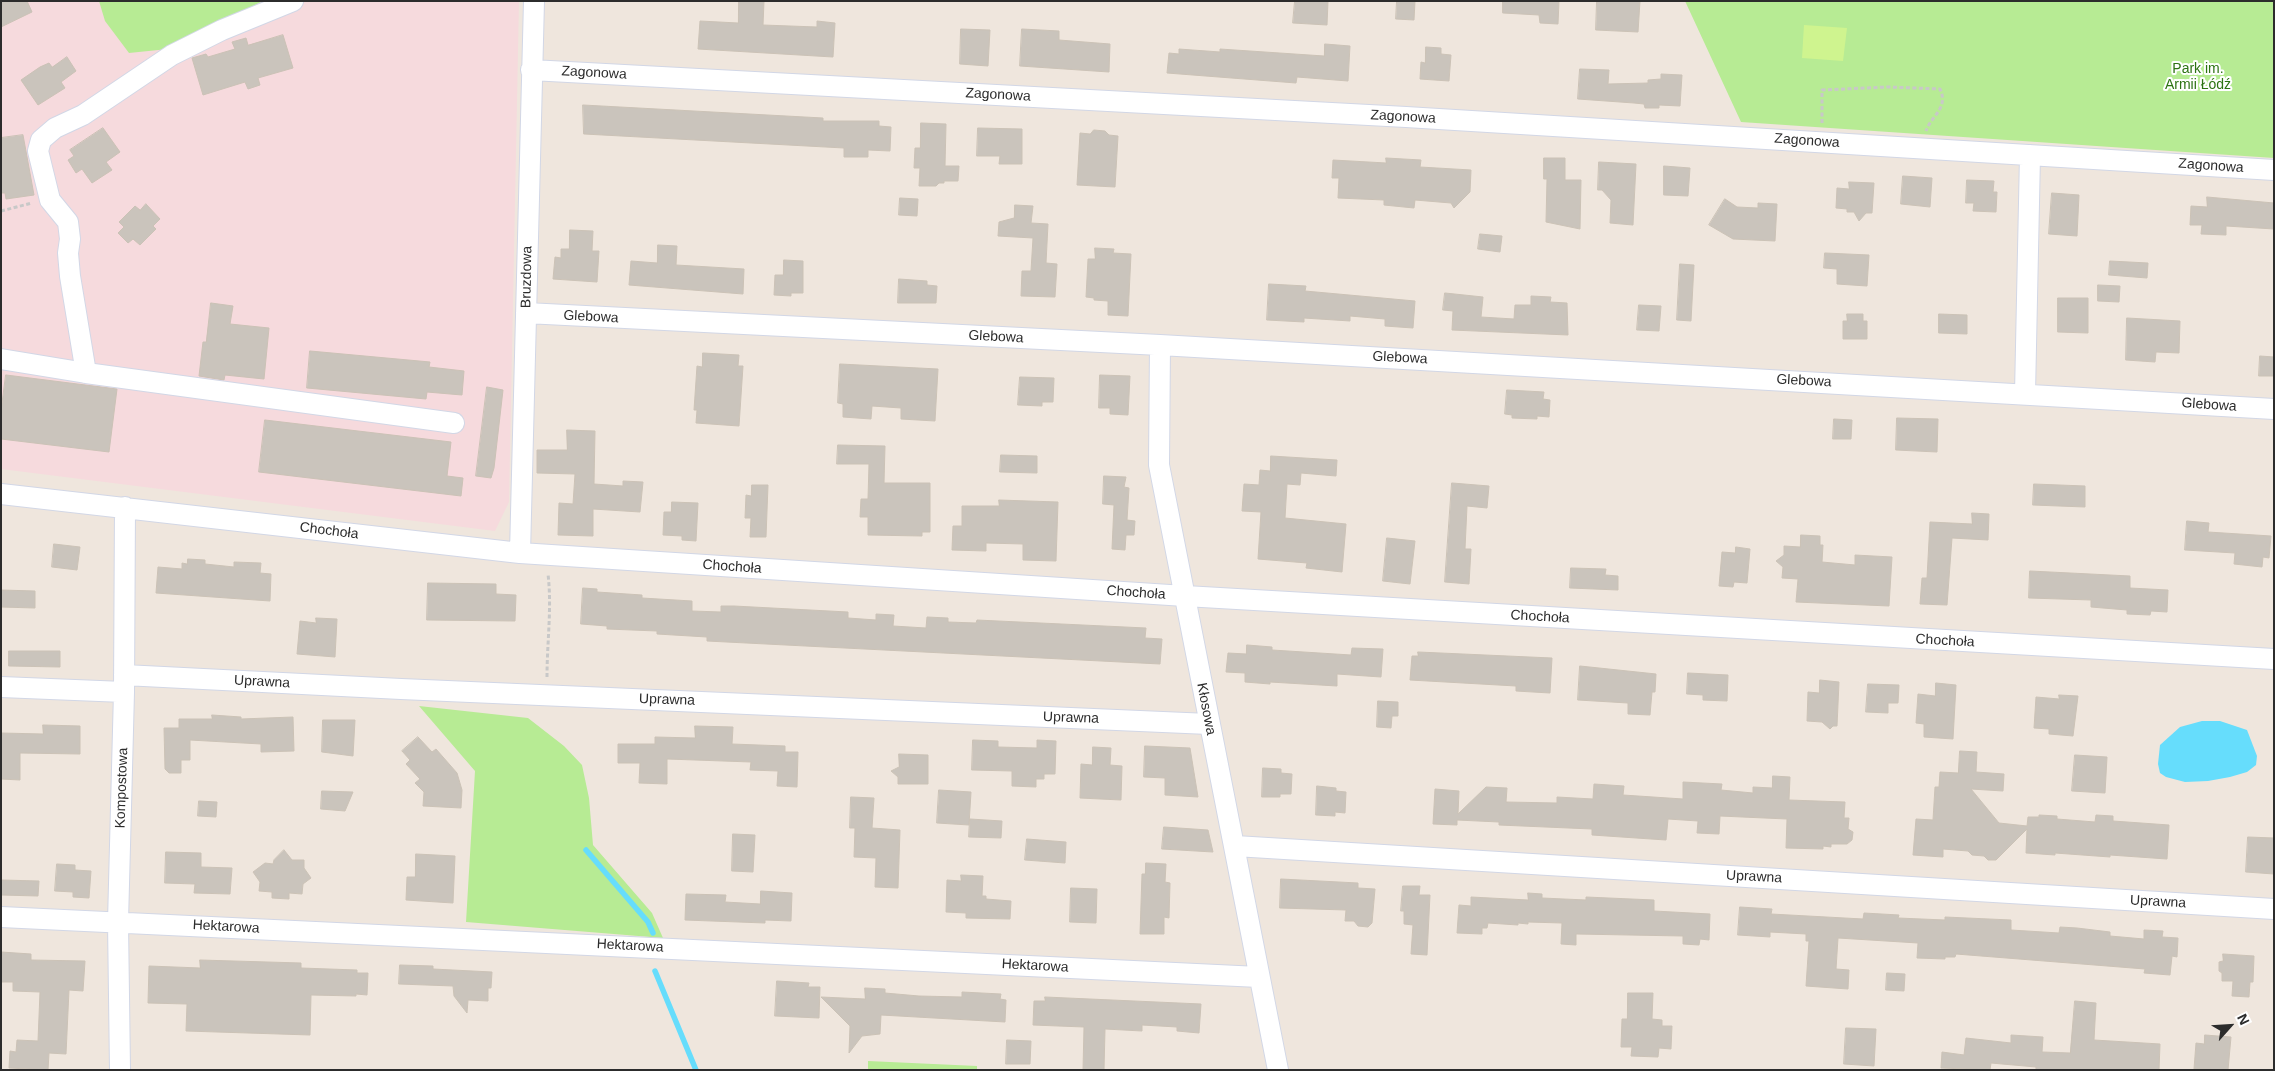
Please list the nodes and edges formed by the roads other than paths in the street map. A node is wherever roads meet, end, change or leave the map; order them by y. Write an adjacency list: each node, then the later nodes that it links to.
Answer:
1 (293, 1): 9 (street)
2 (534, 1): 3 (street, Bruzdowa)
3 (531, 70): 4 (street, Zagonowa); 6 (street, Bruzdowa)
4 (2030, 155): 5 (street, Zagonowa); 10 (street)
5 (2274, 170)
6 (526, 313): 7 (street, Glebowa); 15 (street, Bruzdowa)
7 (1160, 345): 10 (street, Glebowa); 16 (street, Kłosowa)
8 (1, 359): 9 (street)
9 (86, 373): 12 (street)
10 (2025, 394): 11 (street, Glebowa)
11 (2274, 409)
12 (454, 423)
13 (1, 494): 14 (street, Chochoła)
14 (125, 507): 15 (street, Chochoła); 18 (street, Kompostowa)
15 (520, 553): 16 (street, Chochoła)
16 (1185, 596): 17 (street, Chochoła); 20 (street, Kłosowa)
17 (2274, 660)
18 (124, 683): 19 (street, Uprawna); 20 (street, Uprawna); 24 (street, Kompostowa)
19 (1, 687)
20 (1209, 724): 21 (street, Kłosowa)
21 (1234, 846): 22 (street, Uprawna); 25 (street, Kłosowa)
22 (2274, 909)
23 (1, 917): 24 (street, Hektarowa)
24 (118, 922): 25 (street, Hektarowa); 26 (street, Kompostowa)
25 (1259, 977): 27 (street, Kłosowa)
26 (120, 1070)
27 (1278, 1070)

